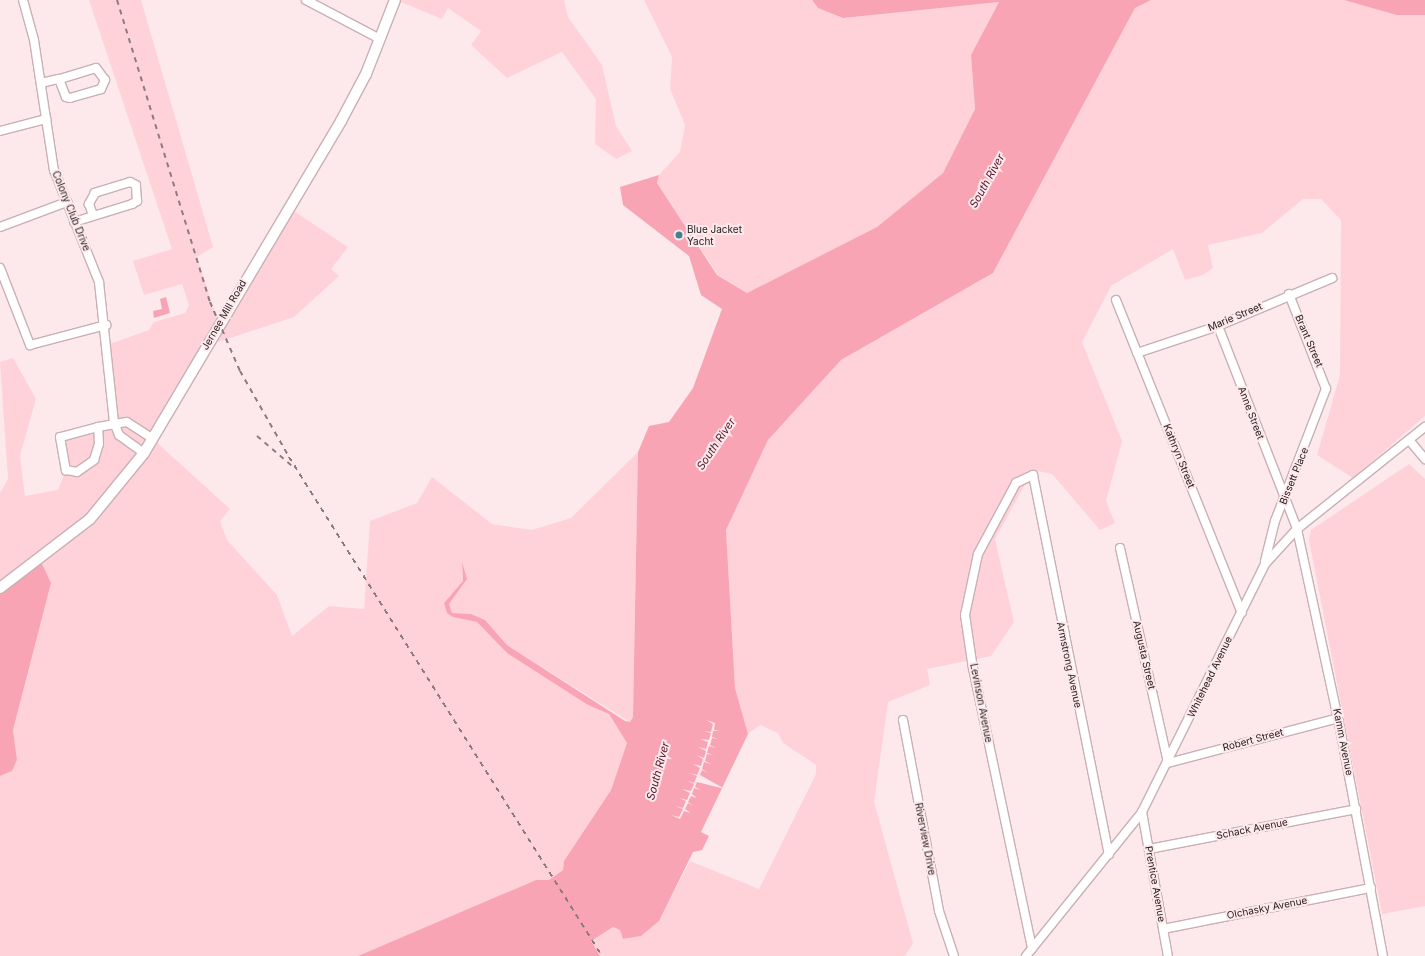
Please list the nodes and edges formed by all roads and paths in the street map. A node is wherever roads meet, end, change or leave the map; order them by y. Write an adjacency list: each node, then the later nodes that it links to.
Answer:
1 (23, 0): 6 (street, Colony Club Drive)
2 (306, 0): 4 (street)
3 (395, 0): 4 (street, Jernee Mill Road)
4 (380, 39): 24 (street, Jernee Mill Road)
5 (59, 79): 5 (street); 6 (street)
6 (41, 83): 7 (street, Colony Club Drive)
7 (46, 119): 8 (street); 9 (street, Colony Club Drive)
8 (0, 132)
9 (67, 202): 11 (street, Colony Club Drive); 12 (street)
10 (92, 215): 10 (street); 11 (street)
11 (74, 222): 17 (street, Colony Club Drive)
12 (0, 227)
13 (0, 268): 17 (street)
14 (1332, 278): 15 (street, Marie Street)
15 (1288, 294): 18 (street, Marie Street); 20 (street, Brant Street)
16 (1116, 300): 19 (street, Kathryn Street)
17 (106, 325): 21 (street, Colony Club Drive)
18 (1218, 326): 19 (street, Marie Street); 29 (street, Anne Street)
19 (1137, 353): 34 (street, Kathryn Street)
20 (1326, 389): 29 (street, Bissett Place)
21 (114, 422): 22 (street); 24 (street); 26 (street, Colony Club Drive)
22 (98, 427): 22 (street)
23 (1425, 427): 25 (street, Whitehead Avenue)
24 (153, 439): 26 (street, Jernee Mill Road)
25 (1409, 440): 27 (street); 30 (street, Whitehead Avenue)
26 (144, 453): 33 (street, Jernee Mill Road)
27 (1425, 459)
28 (1032, 475): 41 (street, Armstrong Avenue); 44 (street, Levinson Avenue)
29 (1284, 500): 30 (street, Anne Street); 32 (street, Bissett Place)
30 (1297, 528): 32 (street, Whitehead Avenue); 35 (street, Kamm Avenue)
31 (1120, 548): 37 (street, Augusta Street)
32 (1265, 564): 34 (street, Whitehead Avenue)
33 (0, 588)
34 (1242, 613): 37 (street, Whitehead Avenue)
35 (1338, 718): 37 (street, Robert Street); 38 (street, Kamm Avenue)
36 (903, 720): 45 (street, Riverview Drive)
37 (1168, 763): 39 (street, Whitehead Avenue)
38 (1356, 808): 40 (street, Schack Avenue); 42 (street, Kamm Avenue)
39 (1142, 812): 40 (street, Prentice Avenue); 41 (street, Whitehead Avenue)
40 (1149, 849): 43 (street, Prentice Avenue)
41 (1110, 854): 44 (street, Whitehead Avenue)
42 (1371, 888): 43 (street, Olchasky Avenue); 48 (street, Kamm Avenue)
43 (1163, 929): 47 (street, Prentice Avenue)
44 (1032, 948): 46 (street, Whitehead Avenue)
45 (954, 956)
46 (1026, 956)
47 (1168, 956)
48 (1383, 956)

